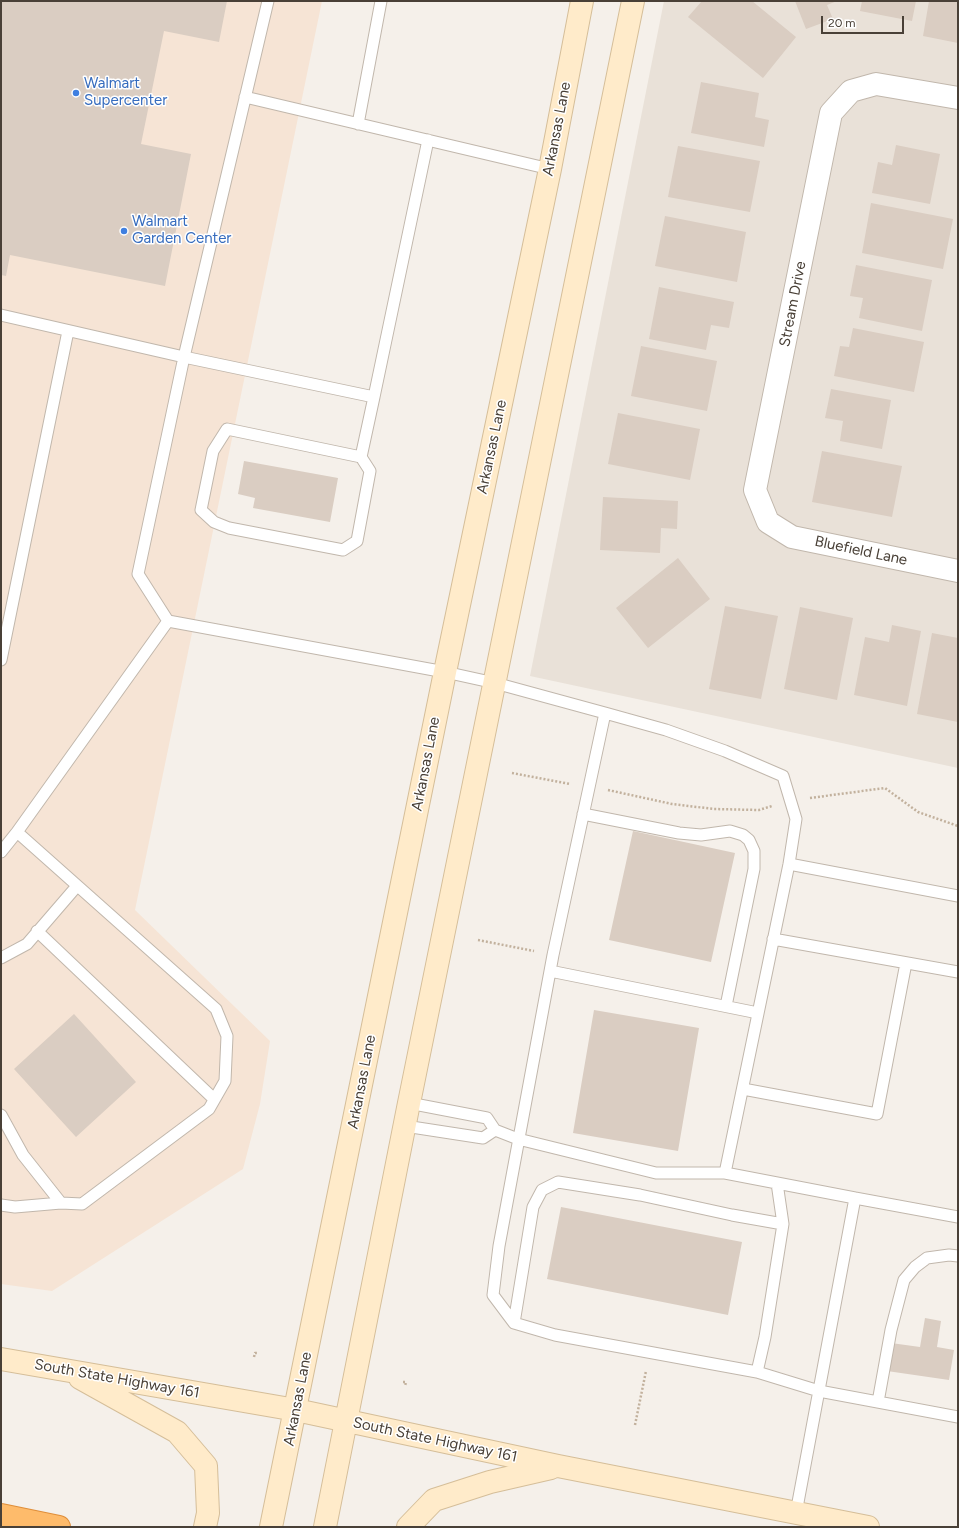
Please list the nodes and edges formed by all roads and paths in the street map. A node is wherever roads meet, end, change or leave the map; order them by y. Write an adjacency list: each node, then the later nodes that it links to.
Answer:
1 (268, 1): 5 (lane)
2 (381, 1): 7 (lane)
3 (582, 1): 9 (main road, Arkansas Lane)
4 (633, 1): 20 (main road)
5 (245, 96): 7 (lane); 12 (lane)
6 (958, 98): 15 (street, Stream Drive)
7 (358, 124): 8 (lane)
8 (428, 140): 9 (lane); 13 (lane)
9 (550, 169): 19 (main road, Arkansas Lane)
10 (1, 315): 11 (lane)
11 (68, 331): 12 (lane); 18 (lane)
12 (184, 357): 13 (lane); 17 (lane)
13 (374, 396): 14 (lane)
14 (361, 457): 14 (lane)
15 (768, 522): 16 (street, Bluefield Lane)
16 (958, 571)
17 (168, 621): 19 (lane); 29 (lane)
18 (1, 660)
19 (445, 672): 20 (lane); 70 (main road, Arkansas Lane)
20 (495, 683): 21 (lane); 46 (main road)
21 (605, 713): 27 (lane); 31 (lane)
22 (512, 773): 23 (path)
23 (571, 784)
24 (608, 790): 26 (path)
25 (813, 797): 28 (path)
26 (779, 805)
27 (583, 814): 37 (lane); 42 (lane)
28 (958, 826)
29 (17, 832): 30 (lane); 32 (lane)
30 (1, 852)
31 (789, 864): 33 (lane); 35 (lane)
32 (77, 886): 34 (lane); 45 (lane)
33 (958, 896)
34 (37, 931): 38 (lane); 45 (lane)
35 (773, 939): 39 (lane); 43 (lane)
36 (478, 940): 37 (path)
37 (553, 955): 40 (lane)
38 (1, 958)
39 (906, 963): 41 (lane); 44 (lane)
40 (550, 971): 42 (lane); 50 (lane)
41 (958, 972)
42 (726, 1006): 43 (lane)
43 (758, 1013): 44 (lane)
44 (743, 1089): 51 (lane)
45 (214, 1099): 54 (lane)
46 (409, 1103): 48 (main road); 49 (lane)
47 (1, 1115): 54 (lane)
48 (405, 1126): 49 (lane); 72 (main road)
49 (495, 1130): 50 (lane)
50 (518, 1139): 51 (lane); 59 (lane)
51 (725, 1173): 52 (lane)
52 (777, 1183): 53 (lane); 57 (lane)
53 (855, 1198): 56 (lane); 68 (lane)
54 (61, 1203): 55 (lane)
55 (1, 1205)
56 (958, 1217)
57 (783, 1224): 59 (lane); 65 (lane)
58 (958, 1256): 69 (lane)
59 (514, 1323): 65 (lane)
60 (258, 1353): 61 (path)
61 (254, 1356)
62 (1, 1359): 63 (main road, South State Highway 161)
63 (66, 1370): 70 (main road, South State Highway 161); 78 (main road)
64 (646, 1371): 73 (path)
65 (757, 1372): 68 (lane)
66 (403, 1382): 67 (path)
67 (405, 1386)
68 (819, 1391): 69 (lane); 75 (lane)
69 (878, 1402): 71 (lane)
70 (296, 1410): 72 (main road, South State Highway 161); 79 (main road, Arkansas Lane)
71 (958, 1417)
72 (346, 1422): 74 (main road, South State Highway 161); 80 (main road)
73 (635, 1425)
74 (558, 1466): 75 (main road, South State Highway 161); 81 (main road)
75 (796, 1513): 82 (main road, South State Highway 161)
76 (1, 1515): 77 (highway)
77 (59, 1527)
78 (205, 1527)
79 (271, 1527)
80 (325, 1527)
81 (408, 1527)
82 (868, 1527)

